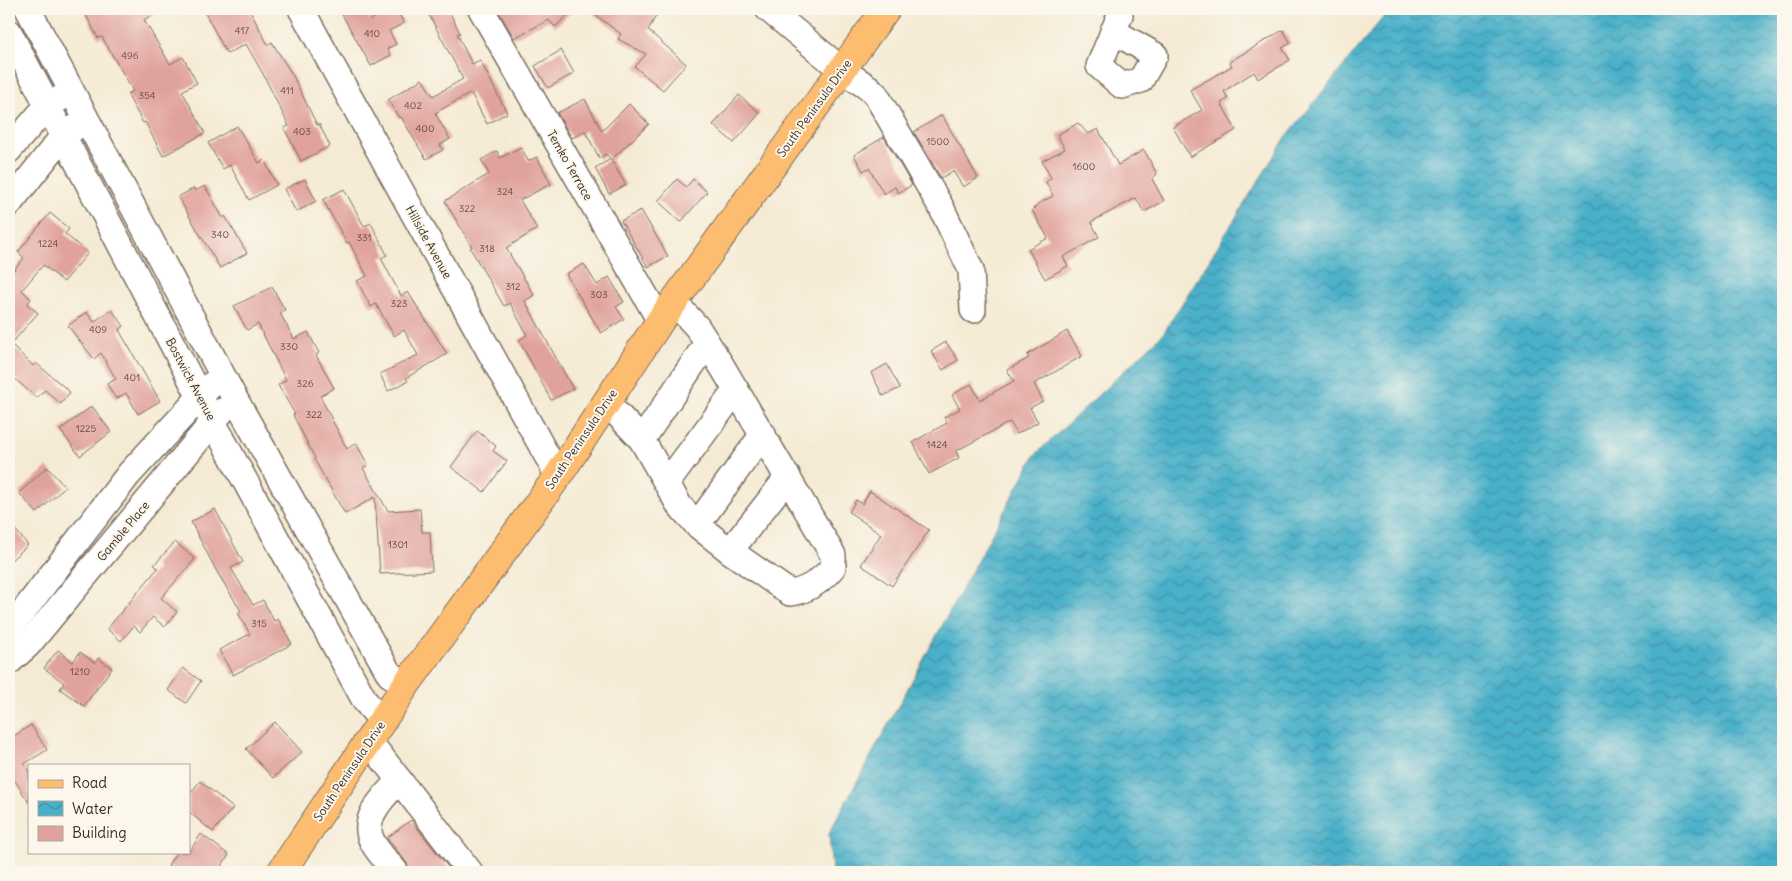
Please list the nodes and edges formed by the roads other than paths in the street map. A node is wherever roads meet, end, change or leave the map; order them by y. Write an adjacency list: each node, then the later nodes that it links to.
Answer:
1 (28, 9): 8 (street)
2 (301, 9): 25 (street, Hillside Avenue)
3 (481, 9): 15 (street, Temko Terrace)
4 (768, 9): 7 (street)
5 (886, 9): 7 (main road, South Peninsula Drive)
6 (9, 32): 9 (street, Bostwick Avenue)
7 (842, 70): 14 (street); 15 (main road, South Peninsula Drive)
8 (72, 92): 9 (street); 10 (street)
9 (47, 106): 11 (street, Bostwick Avenue); 12 (street)
10 (87, 120): 11 (street); 17 (street)
11 (63, 136): 13 (street); 19 (street, Bostwick Avenue)
12 (9, 150)
13 (9, 204)
14 (973, 310)
15 (667, 311): 16 (street, Temko Terrace); 21 (main road, South Peninsula Drive)
16 (707, 343): 18 (street, Temko Terrace); 24 (street)
17 (222, 374): 19 (street); 20 (street)
18 (736, 390): 23 (street, Temko Terrace); 27 (street)
19 (199, 396): 22 (street, Bostwick Avenue); 30 (street)
20 (234, 397): 22 (street, Gamble Place); 34 (street)
21 (606, 402): 24 (street); 25 (main road, South Peninsula Drive)
22 (213, 422): 31 (street, Gamble Place); 35 (street, Bostwick Avenue)
23 (763, 434): 26 (street, Temko Terrace); 28 (street)
24 (642, 440): 27 (street)
25 (558, 476): 34 (main road, South Peninsula Drive)
26 (788, 478): 29 (street); 29 (street, Temko Terrace)
27 (667, 483): 28 (street)
28 (698, 526): 29 (street)
29 (730, 551)
30 (62, 560): 31 (street); 32 (street)
31 (83, 578): 33 (street, Gamble Place)
32 (9, 630)
33 (9, 662)
34 (408, 682): 35 (main road, South Peninsula Drive)
35 (375, 731): 36 (street, Bostwick Avenue); 37 (main road, South Peninsula Drive)
36 (399, 780): 38 (street); 39 (street, Bostwick Avenue)
37 (280, 872)
38 (396, 872)
39 (470, 872)

